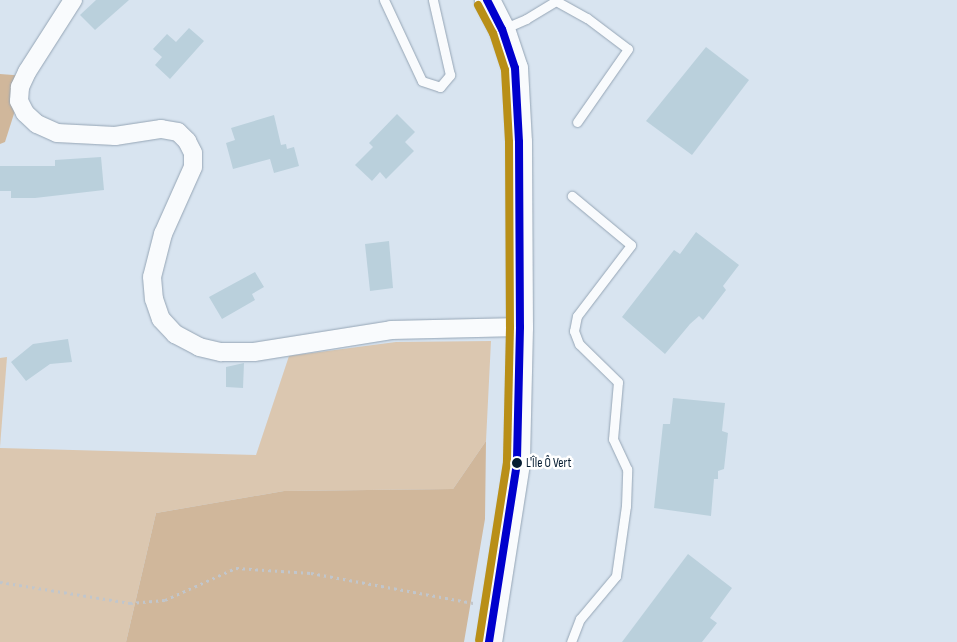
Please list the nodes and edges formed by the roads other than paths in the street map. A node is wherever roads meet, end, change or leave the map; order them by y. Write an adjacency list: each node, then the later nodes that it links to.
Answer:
1 (73, 0): 9 (street)
2 (384, 0): 3 (lane)
3 (433, 0)
4 (487, 0): 6 (main road)
5 (556, 0): 6 (lane); 7 (lane)
6 (502, 29): 9 (main road)
7 (578, 122)
8 (572, 196): 11 (lane)
9 (520, 327): 10 (main road)
10 (489, 642)
11 (571, 642)

